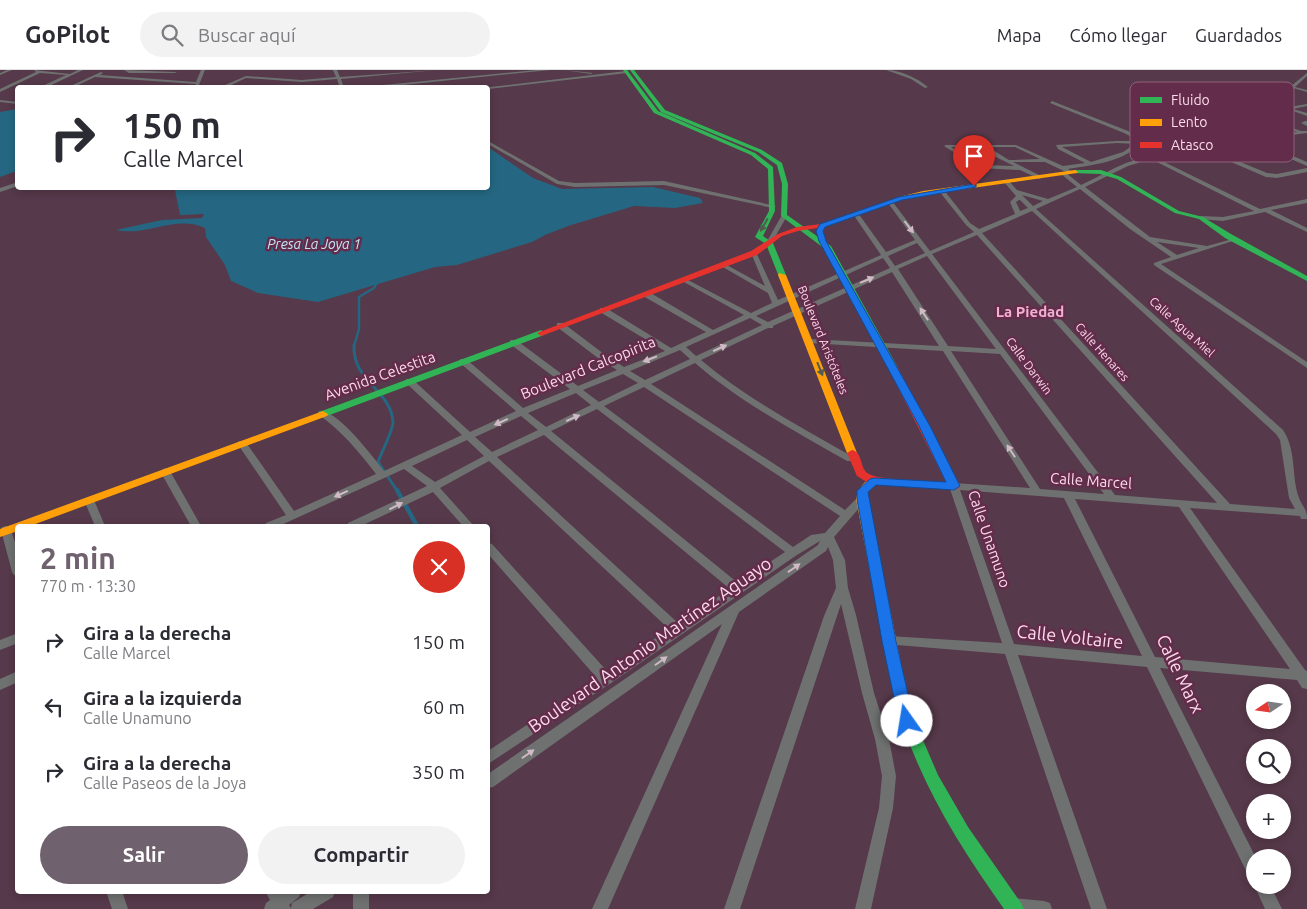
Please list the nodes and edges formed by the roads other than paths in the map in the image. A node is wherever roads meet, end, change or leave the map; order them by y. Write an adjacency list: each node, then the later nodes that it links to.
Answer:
1 (10, 70): 16 (street)
2 (81, 70): 17 (street)
3 (106, 70): 20 (street)
4 (126, 70): 14 (street)
5 (203, 70): 34 (street)
6 (247, 70): 21 (street)
7 (335, 70): 22 (street)
8 (435, 70): 22 (street); 27 (street)
9 (548, 70): 27 (street)
10 (566, 70): 19 (street)
11 (627, 70): 19 (street); 61 (street, Boulevard Aristóteles)
12 (888, 70): 41 (street)
13 (37, 71): 17 (street); 23 (street)
14 (162, 72): 15 (street)
15 (175, 73)
16 (0, 74)
17 (71, 74): 25 (street)
18 (1307, 74): 39 (street)
19 (604, 75): 40 (street)
20 (94, 76): 26 (street); 31 (street)
21 (246, 78): 22 (street); 35 (street)
22 (339, 78): 36 (street)
23 (24, 79): 28 (street); 29 (street)
24 (41, 80): 25 (street)
25 (57, 80): 30 (street)
26 (148, 80): 32 (street); 33 (street)
27 (440, 80): 37 (street); 38 (street)
28 (18, 85)
29 (21, 85)
30 (46, 85)
31 (74, 85)
32 (145, 85)
33 (189, 85)
34 (197, 85)
35 (228, 85)
36 (341, 85)
37 (387, 85)
38 (443, 85)
39 (1294, 85)
40 (490, 87)
41 (926, 87)
42 (15, 88): 44 (street)
43 (1294, 88): 45 (street)
44 (2, 89)
45 (1307, 91)
46 (15, 98): 48 (street)
47 (0, 101): 48 (street)
48 (7, 102): 50 (street)
49 (1052, 102): 59 (street)
50 (15, 103)
51 (15, 103): 53 (street)
52 (1307, 105): 54 (street)
53 (0, 106)
54 (1294, 107)
55 (1294, 111): 56 (street)
56 (1307, 115)
57 (1294, 130): 58 (street)
58 (1307, 132): 60 (street)
59 (1130, 134)
60 (1294, 134)
61 (716, 135): 88 (street, Boulevard Aristóteles); 93 (street, Boulevard Aristóteles)
62 (490, 143): 88 (street)
63 (1130, 143): 72 (street)
64 (983, 146): 67 (street); 68 (street); 74 (street)
65 (1130, 150): 72 (street)
66 (1294, 159): 73 (street)
67 (1008, 160): 68 (street); 74 (street)
68 (1047, 161): 76 (street)
69 (1137, 162): 77 (street)
70 (1159, 162): 90 (street)
71 (1233, 162): 75 (street)
72 (1089, 163): 76 (street)
73 (1307, 164)
74 (1023, 168): 78 (street)
75 (1307, 170)
76 (1065, 171): 77 (street, Avenida Celestita); 78 (street, Avenida Celestita); 81 (street)
77 (1108, 174): 81 (street); 94 (street, Avenida Celestita)
78 (1039, 177): 79 (street, Avenida Celestita)
79 (1006, 181): 83 (street, Avenida Celestita); 84 (street, Calle Agua Miel)
80 (15, 185): 82 (street)
81 (1081, 187): 85 (street); 99 (street)
82 (0, 190)
83 (941, 190): 87 (street, Avenida Celestita); 98 (street, Calle Henares)
84 (1018, 194): 85 (street); 89 (street, Calle Agua Miel); 92 (street)
85 (1048, 201): 89 (street)
86 (1307, 201): 90 (street)
87 (890, 202): 91 (street, Avenida Celestita); 101 (street, Calle Darwin, one-way to 101)
88 (773, 206): 103 (street, Boulevard Aristóteles, one-way to 103)
89 (1033, 207): 92 (street); 161 (street, Calle Agua Miel)
90 (1263, 211): 94 (street); 97 (street)
91 (856, 214): 95 (street, Avenida Celestita); 107 (street)
92 (1018, 214): 98 (street)
93 (784, 216): 96 (street, Calle Unamuno); 103 (street, Boulevard Aristóteles)
94 (1201, 218): 100 (street, Avenida Celestita)
95 (822, 226): 96 (street, Avenida Celestita); 102 (street)
96 (802, 228): 102 (street, Calle Unamuno); 103 (street, Avenida Celestita)
97 (1307, 230)
98 (978, 232): 106 (street); 159 (street, Calle Henares)
99 (1147, 239): 104 (street); 108 (street)
100 (1234, 239): 104 (street); 113 (street, Avenida Celestita)
101 (919, 240): 106 (street, Calle Darwin); 107 (street, Boulevard Calcopirita)
102 (822, 241): 111 (street, Calle Unamuno)
103 (769, 243): 105 (street, Avenida Celestita); 117 (street, Boulevard Aristóteles)
104 (1208, 247): 108 (street)
105 (754, 252): 109 (street, Avenida Celestita); 115 (street)
106 (928, 252): 110 (street); 131 (street, Calle Darwin)
107 (885, 255): 110 (street); 111 (street, Boulevard Calcopirita)
108 (1175, 257): 134 (street)
109 (723, 265): 112 (street, Avenida Celestita); 115 (street)
110 (894, 268): 114 (street, one-way to 110); 129 (street, one-way to 110)
111 (842, 275): 114 (street, Calle Unamuno); 117 (street, Boulevard Calcopirita)
112 (684, 280): 116 (street, Avenida Celestita); 121 (street)
113 (1307, 280)
114 (850, 288): 120 (street); 127 (street, Calle Unamuno)
115 (769, 290): 118 (street)
116 (646, 294): 119 (street, Avenida Celestita); 124 (street)
117 (790, 297): 118 (street, Boulevard Calcopirita); 120 (street, Boulevard Aristóteles)
118 (776, 304): 121 (street, Boulevard Calcopirita)
119 (603, 310): 122 (street, Avenida Celestita); 130 (street)
120 (797, 313): 123 (street); 125 (street, Boulevard Aristóteles)
121 (750, 315): 123 (street); 124 (street, Boulevard Calcopirita)
122 (560, 325): 126 (street, Avenida Celestita); 135 (street)
123 (770, 326): 132 (street, one-way to 123)
124 (713, 333): 128 (street, Boulevard Calcopirita)
125 (809, 341): 127 (street); 145 (street, Boulevard Aristóteles, one-way to 145)
126 (513, 342): 133 (street, Avenida Celestita); 138 (street)
127 (881, 346): 129 (street); 151 (street, Calle Unamuno)
128 (681, 347): 130 (street, Boulevard Calcopirita); 132 (street)
129 (946, 350): 131 (street); 153 (street, one-way to 129)
130 (671, 352): 135 (street, Boulevard Calcopirita, one-way to 135)
131 (1004, 352): 155 (street, Calle Darwin)
132 (695, 360): 137 (street); 145 (street)
133 (463, 361): 136 (street, Avenida Celestita); 140 (street)
134 (1307, 366)
135 (623, 370): 137 (street); 138 (street, Boulevard Calcopirita)
136 (410, 381): 141 (street, Avenida Celestita); 143 (street)
137 (645, 384): 139 (street); 160 (street)
138 (578, 390): 139 (street); 140 (street, Boulevard Calcopirita)
139 (599, 406): 142 (street, one-way to 139); 173 (street)
140 (522, 412): 142 (street); 143 (street, Boulevard Calcopirita, one-way to 143)
141 (322, 413): 144 (street, Avenida Celestita); 149 (street)
142 (545, 430): 146 (street); 176 (street)
143 (468, 437): 146 (street); 147 (street, Boulevard Calcopirita)
144 (242, 443): 148 (street, Avenida Celestita); 162 (street)
145 (850, 453): 150 (street, Boulevard Aristóteles); 156 (street, Boulevard Aristóteles)
146 (491, 456): 152 (street); 178 (street)
147 (400, 467): 149 (street, Boulevard Calcopirita); 152 (street)
148 (165, 472): 157 (street, Avenida Celestita); 165 (street)
149 (384, 475): 162 (street, Boulevard Calcopirita, one-way to 162)
150 (874, 481): 151 (street, Calle Marcel); 156 (street)
151 (954, 486): 153 (street, Calle Marcel); 182 (street, Calle Unamuno)
152 (434, 487): 167 (street, one-way to 152); 168 (street)
153 (1037, 492): 154 (street, Calle Marcel)
154 (1068, 495): 155 (street, Calle Marcel); 183 (street, Calle Marx)
155 (1111, 497): 158 (street, Calle Marcel)
156 (862, 499): 160 (street, Boulevard Antonio Martínez Aguayo); 180 (street, Boulevard Aristóteles)
157 (89, 500): 163 (street, Avenida Celestita); 164 (street)
158 (1182, 504): 159 (street, Calle Marcel); 186 (street)
159 (1226, 507): 161 (street, Calle Marcel)
160 (846, 515): 171 (street, Boulevard Antonio Martínez Aguayo)
161 (1305, 515)
162 (292, 516): 166 (street, Boulevard Calcopirita)
163 (24, 524)
164 (99, 524)
165 (195, 524)
166 (274, 524)
167 (356, 524)
168 (467, 524)
169 (15, 528): 170 (street, Avenida Celestita)
170 (3, 532): 174 (street)
171 (828, 536): 173 (street, Boulevard Antonio Martínez Aguayo); 175 (street); 177 (street, Boulevard Antonio Martínez Aguayo, one-way to 171)
172 (490, 549): 185 (street)
173 (794, 552): 176 (street, Boulevard Antonio Martínez Aguayo)
174 (15, 564)
175 (842, 588): 200 (street); 201 (street)
176 (738, 589): 178 (street, Boulevard Antonio Martínez Aguayo)
177 (734, 610): 189 (street, Boulevard Antonio Martínez Aguayo, one-way to 177); 199 (street)
178 (678, 630): 185 (street, Boulevard Antonio Martínez Aguayo)
179 (15, 639): 181 (street)
180 (889, 641): 182 (street, Calle Voltaire); 196 (street, Boulevard Aristóteles)
181 (0, 645)
182 (1010, 649): 183 (street, Calle Voltaire); 203 (street, Calle Unamuno)
183 (1152, 663): 186 (street, Calle Voltaire); 190 (street, Calle Marx)
184 (15, 678): 187 (street)
185 (606, 679): 188 (street, Boulevard Antonio Martínez Aguayo)
186 (1305, 679)
187 (0, 685)
188 (490, 757)
189 (490, 781)
190 (1246, 853)
191 (115, 894): 197 (street)
192 (322, 894): 195 (street)
193 (361, 894): 198 (street)
194 (1266, 894): 204 (street)
195 (302, 906)
196 (1014, 907): 202 (street)
197 (120, 909)
198 (360, 909)
199 (600, 909)
200 (732, 909)
201 (862, 909)
202 (1044, 909)
203 (1100, 909)
204 (1274, 909)

